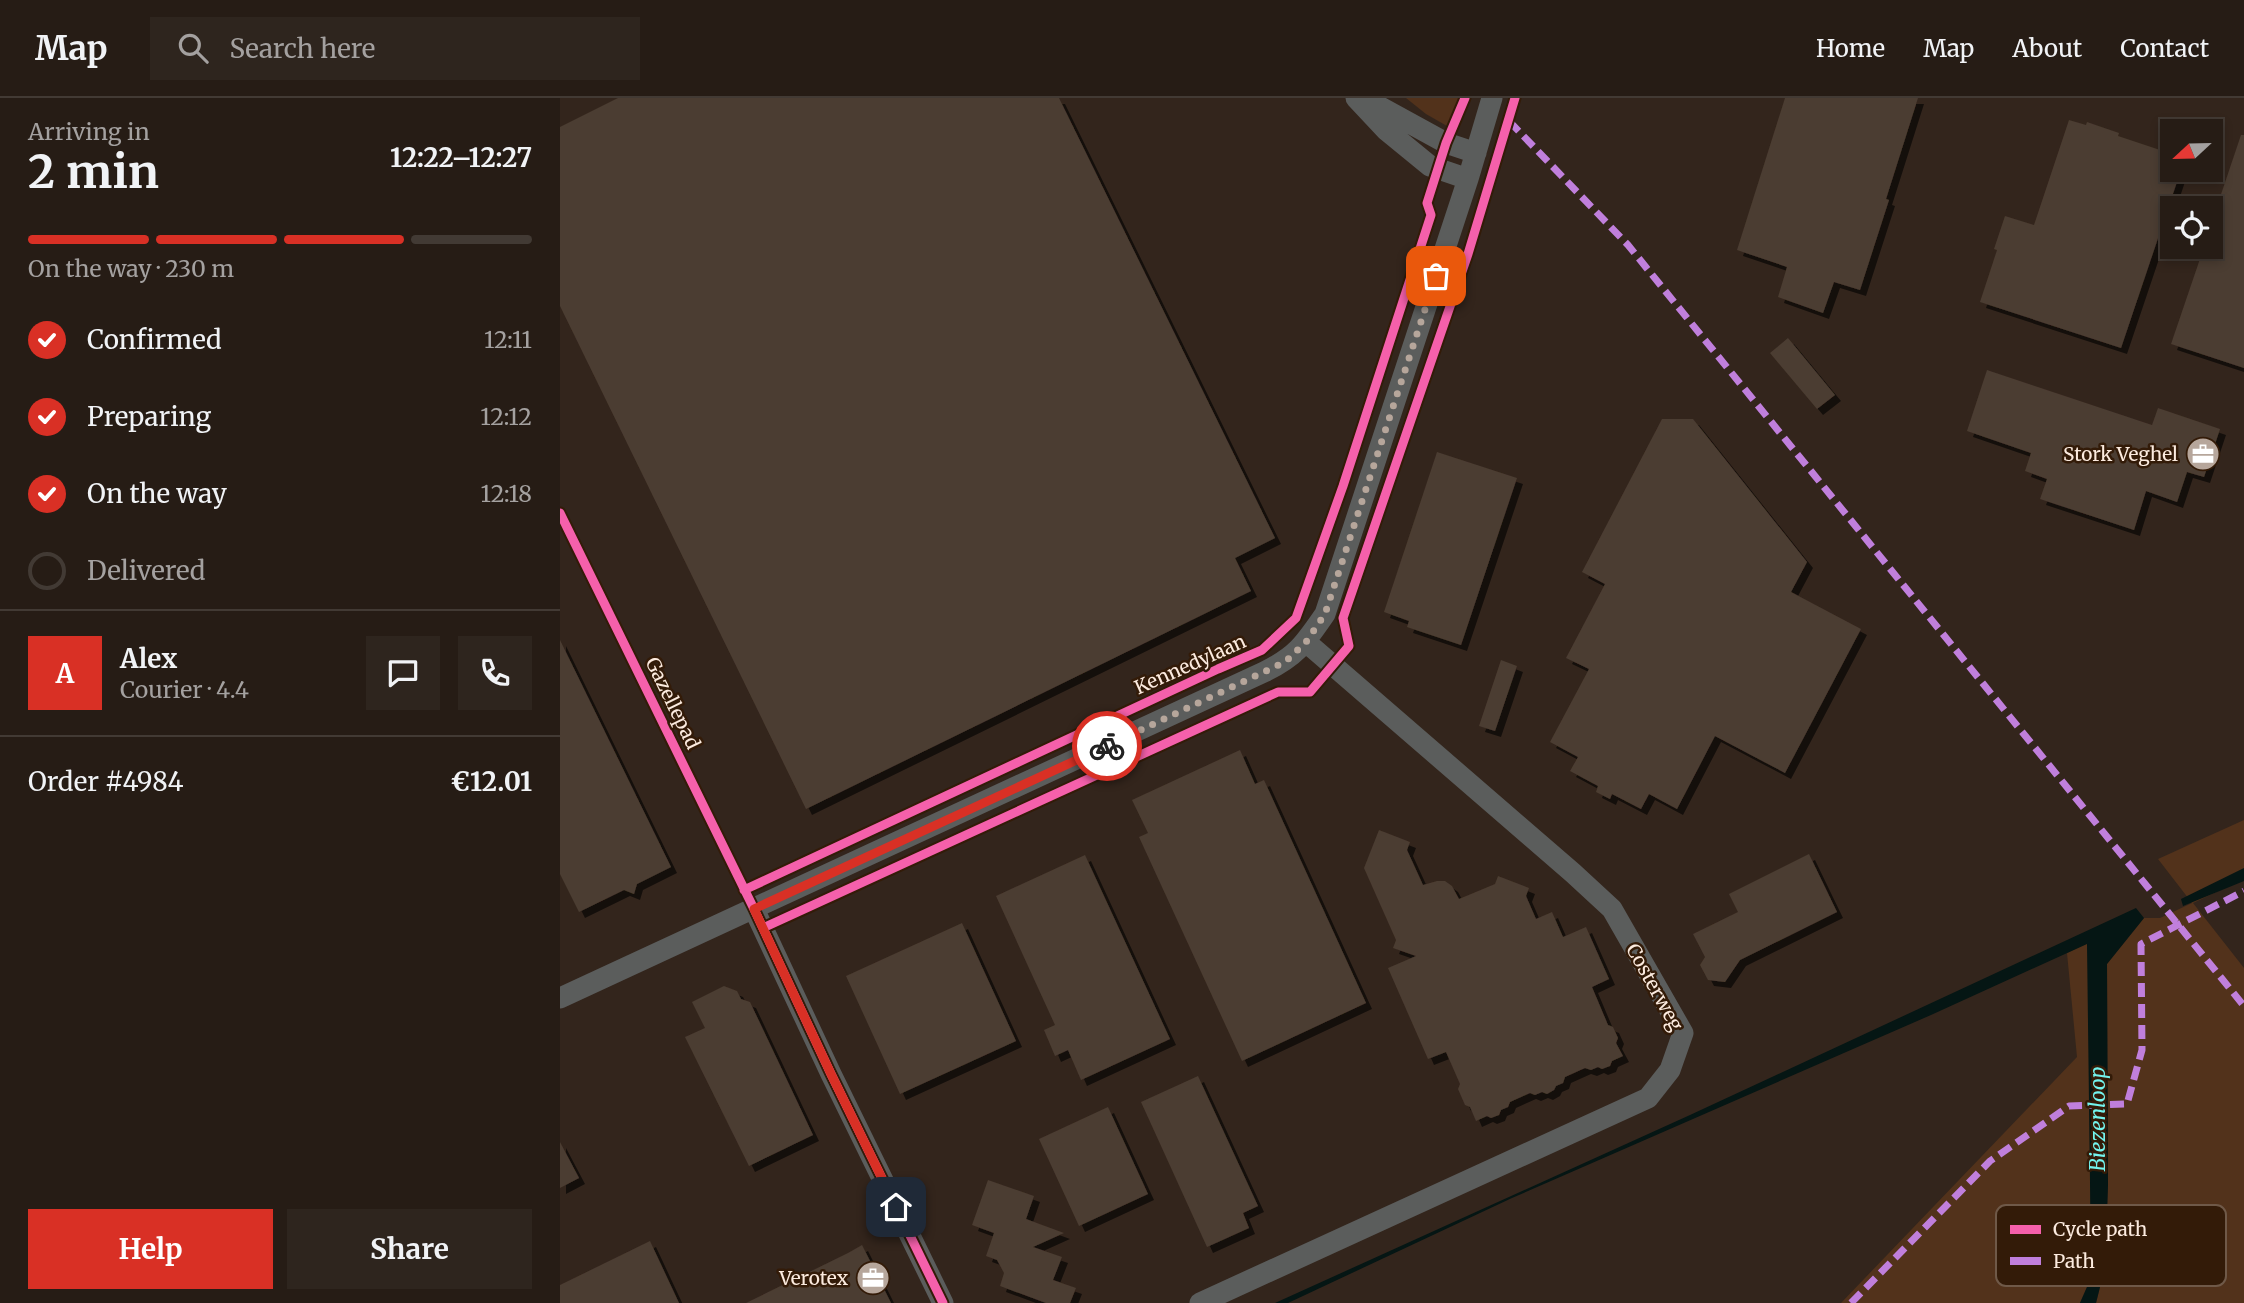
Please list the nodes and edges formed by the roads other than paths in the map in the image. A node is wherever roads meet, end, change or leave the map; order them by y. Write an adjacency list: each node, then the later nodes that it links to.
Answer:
1 (1356, 98): 5 (street)
2 (1364, 98): 4 (street)
3 (1492, 98): 4 (street)
4 (1476, 153): 5 (street)
5 (1468, 179): 6 (street)
6 (1306, 642): 7 (street); 10 (street, Costerweg)
7 (754, 909): 8 (street); 9 (street)
8 (560, 998)
9 (943, 1303)
10 (1200, 1303)

